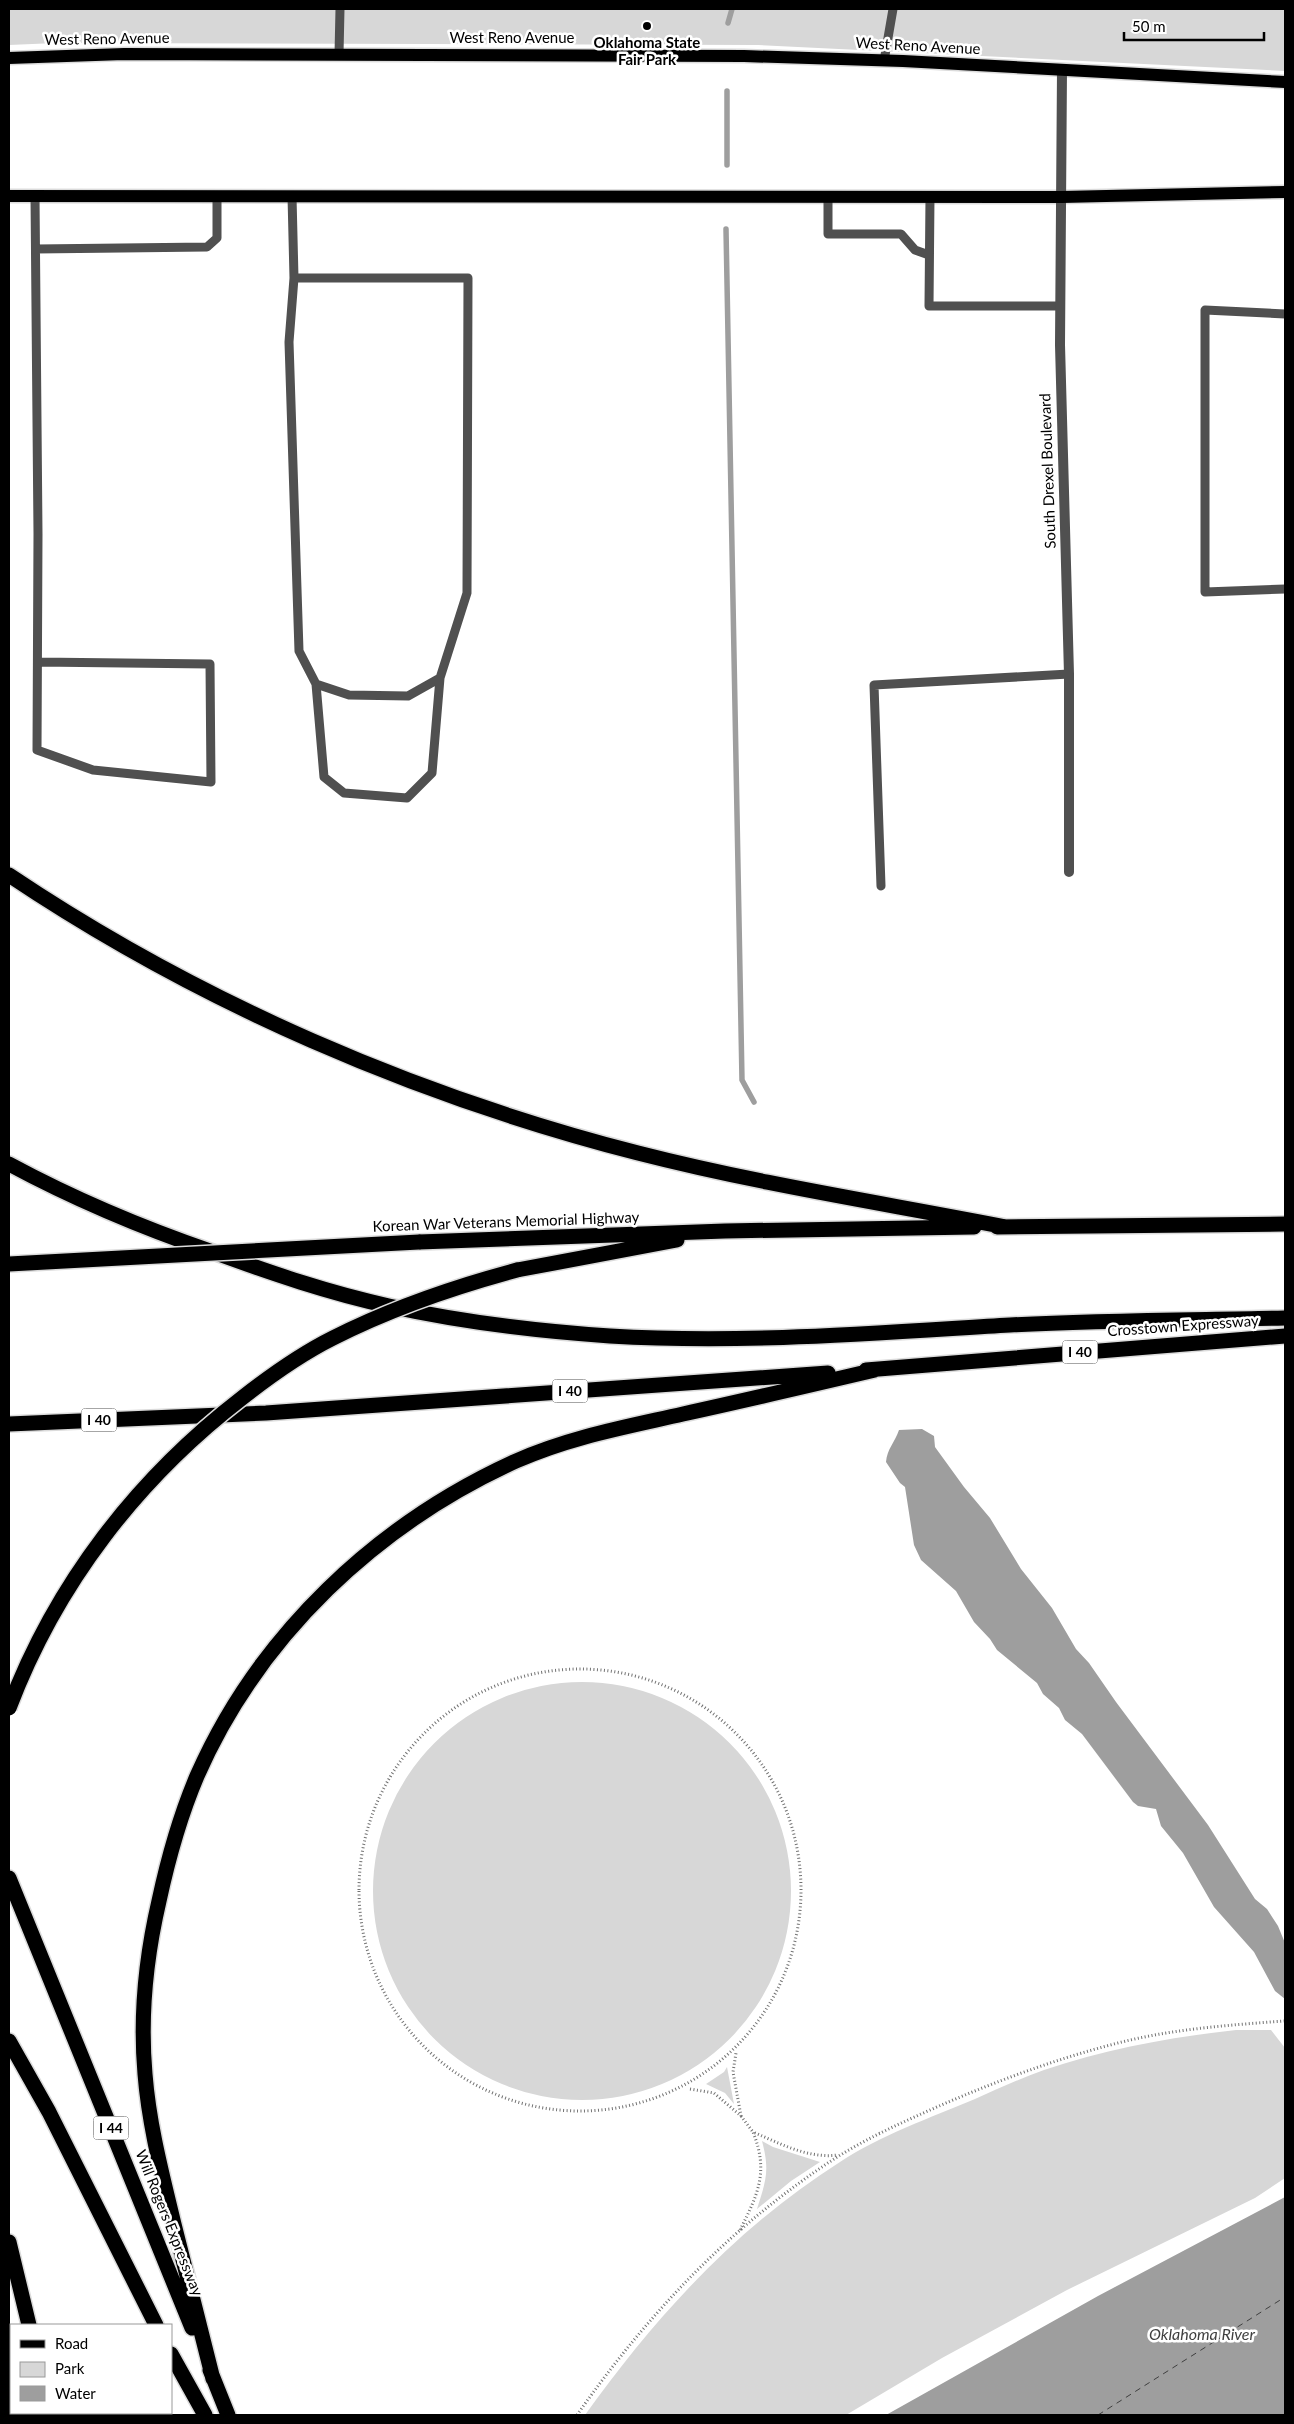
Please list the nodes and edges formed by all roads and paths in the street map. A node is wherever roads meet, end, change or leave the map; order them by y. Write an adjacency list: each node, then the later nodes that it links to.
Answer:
1 (340, 9): 3 (lane)
2 (893, 9): 5 (lane)
3 (339, 54): 4 (main road, West Reno Avenue); 5 (main road, West Reno Avenue)
4 (9, 58)
5 (884, 61): 6 (main road, West Reno Avenue)
6 (1062, 70): 7 (main road, West Reno Avenue); 15 (street, South Drexel Boulevard)
7 (1285, 82)
8 (1285, 192): 15 (main road)
9 (9, 196): 10 (main road)
10 (35, 196): 11 (main road); 16 (lane)
11 (217, 196): 12 (main road); 16 (lane)
12 (292, 196): 13 (main road); 18 (lane)
13 (828, 196): 14 (main road); 17 (lane)
14 (930, 196): 15 (main road); 17 (lane)
15 (1062, 196): 19 (street, South Drexel Boulevard)
16 (36, 249): 22 (lane)
17 (929, 255): 19 (lane)
18 (294, 278): 24 (lane); 25 (lane)
19 (1060, 306): 23 (street, South Drexel Boulevard)
20 (1285, 314): 21 (lane)
21 (1285, 589)
22 (38, 662): 22 (lane)
23 (1069, 674): 26 (street, South Drexel Boulevard); 28 (lane)
24 (440, 678): 25 (lane); 25 (lane)
25 (316, 684)
26 (1069, 872)
27 (9, 875): 31 (highway)
28 (881, 886)
29 (9, 1164): 34 (highway)
30 (1285, 1224): 31 (highway)
31 (1006, 1226): 32 (highway, Korean War Veterans Memorial Highway)
32 (725, 1230): 33 (highway, Korean War Veterans Memorial Highway, bridge); 38 (highway, bridge)
33 (9, 1264)
34 (1285, 1318)
35 (1285, 1336): 36 (highway, Crosstown Expressway / I 40)
36 (874, 1370): 37 (highway, I 40); 56 (highway)
37 (9, 1424)
38 (9, 1708)
39 (9, 1878): 56 (highway, Will Rogers Expressway / I 44)
40 (1285, 2021): 48 (path)
41 (9, 2041): 54 (highway)
42 (736, 2052): 43 (path); 45 (path); 46 (path)
43 (727, 2063)
44 (696, 2085): 45 (path)
45 (690, 2089): 46 (path)
46 (742, 2116): 47 (path)
47 (753, 2132): 48 (path); 49 (path)
48 (841, 2155): 49 (path)
49 (738, 2233): 59 (path)
50 (9, 2242): 52 (highway)
51 (9, 2287): 53 (highway)
52 (28, 2324)
53 (28, 2324)
54 (155, 2324)
55 (172, 2356): 57 (highway)
56 (213, 2379): 58 (highway, Will Rogers Expressway / I 44)
57 (204, 2415)
58 (228, 2415)
59 (577, 2415)

